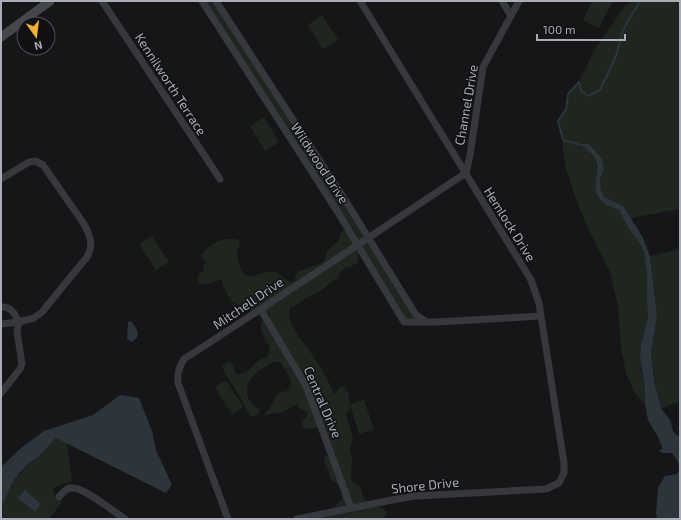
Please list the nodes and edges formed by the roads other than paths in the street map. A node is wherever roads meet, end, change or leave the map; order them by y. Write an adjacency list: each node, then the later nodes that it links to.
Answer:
1 (50, 1): 9 (main road)
2 (102, 1): 12 (street, Kennilworth Terrace)
3 (202, 1): 14 (street, Wildwood Drive)
4 (216, 1): 13 (street, Wildwood Drive)
5 (360, 1): 10 (street, Hemlock Drive)
6 (502, 1): 8 (street)
7 (519, 1): 8 (street, Channel Drive)
8 (511, 16): 10 (street, Channel Drive)
9 (1, 37)
10 (466, 173): 13 (street, Mitchell Drive); 17 (street, Hemlock Drive)
11 (1, 180): 19 (street)
12 (220, 180)
13 (368, 238): 14 (street, Mitchell Drive); 18 (street, Wildwood Drive)
14 (358, 244): 16 (street, Mitchell Drive); 18 (street, Wildwood Drive)
15 (1, 307): 19 (street)
16 (261, 310): 24 (street, Central Drive); 26 (street, Mitchell Drive)
17 (540, 316): 18 (street, Wildwood Drive); 22 (street, Hemlock Drive)
18 (425, 321)
19 (19, 322): 20 (street); 21 (street)
20 (1, 324)
21 (1, 393)
22 (557, 484): 24 (street, Shore Drive)
23 (58, 497): 25 (street)
24 (351, 508): 27 (street, Shore Drive)
25 (125, 519)
26 (228, 519)
27 (297, 519)

